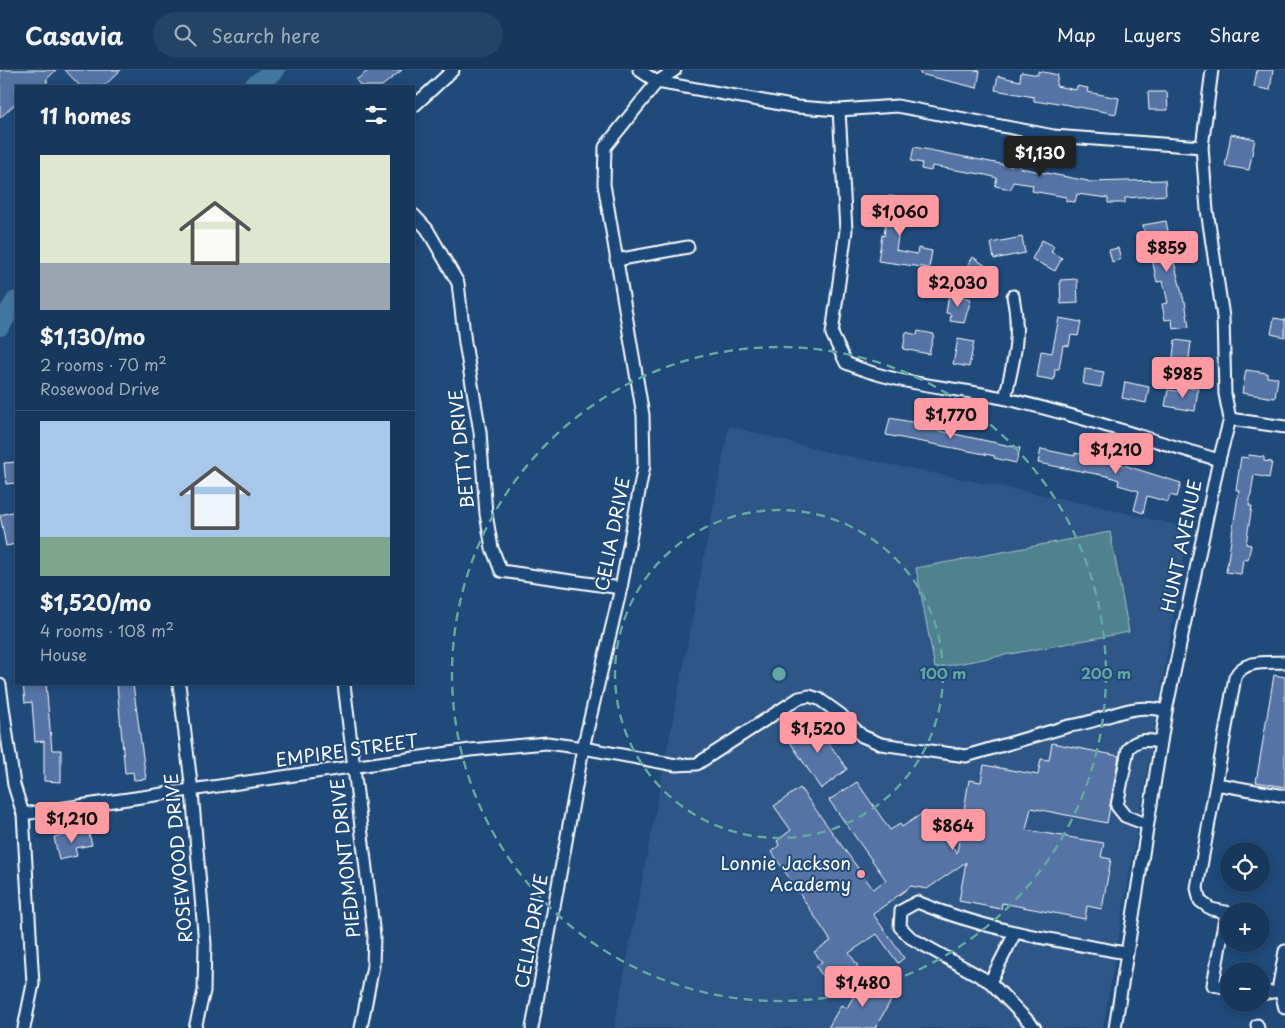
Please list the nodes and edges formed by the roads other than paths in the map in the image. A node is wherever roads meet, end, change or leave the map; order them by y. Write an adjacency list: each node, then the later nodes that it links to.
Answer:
1 (453, 70): 6 (street)
2 (639, 70): 5 (street)
3 (675, 70): 5 (street, CELIA DRIVE)
4 (1212, 70): 8 (street, HUNT AVENUE)
5 (657, 82): 7 (street); 11 (street, CELIA DRIVE)
6 (415, 105)
7 (839, 110): 8 (street); 13 (street)
8 (1202, 147): 14 (street, HUNT AVENUE)
9 (415, 216): 17 (street, BETTY DRIVE)
10 (688, 247): 11 (street)
11 (616, 260): 17 (street, CELIA DRIVE)
12 (1013, 296): 13 (street)
13 (1005, 398): 16 (street)
14 (1230, 420): 15 (street); 16 (street, HUNT AVENUE)
15 (1285, 427)
16 (1219, 460): 22 (street, HUNT AVENUE)
17 (621, 588): 24 (street, CELIA DRIVE)
18 (1285, 662): 26 (street)
19 (0, 685): 29 (street)
20 (179, 685): 27 (street, ROSEWOOD DRIVE)
21 (344, 685): 25 (street, PIEDMONT DRIVE)
22 (1166, 711): 23 (street, HUNT AVENUE); 24 (street, EMPIRE STREET)
23 (1160, 742): 30 (street, HUNT AVENUE); 30 (street)
24 (583, 748): 25 (street, EMPIRE STREET); 42 (street, CELIA DRIVE)
25 (354, 768): 27 (street, EMPIRE STREET); 41 (street, PIEDMONT DRIVE)
26 (1216, 784): 28 (street); 35 (street)
27 (192, 791): 29 (street, EMPIRE STREET); 40 (street, ROSEWOOD DRIVE)
28 (1285, 796)
29 (23, 814): 39 (street)
30 (1146, 824): 33 (street, HUNT AVENUE)
31 (1015, 933): 33 (street); 34 (street); 34 (street)
32 (1285, 951): 36 (street)
33 (1126, 953): 44 (street, HUNT AVENUE)
34 (990, 982): 43 (street)
35 (1220, 986)
36 (1283, 990): 37 (street); 38 (street)
37 (1270, 992)
38 (1285, 1008)
39 (24, 1028)
40 (195, 1028)
41 (361, 1028)
42 (532, 1028)
43 (1035, 1028)
44 (1115, 1028)

